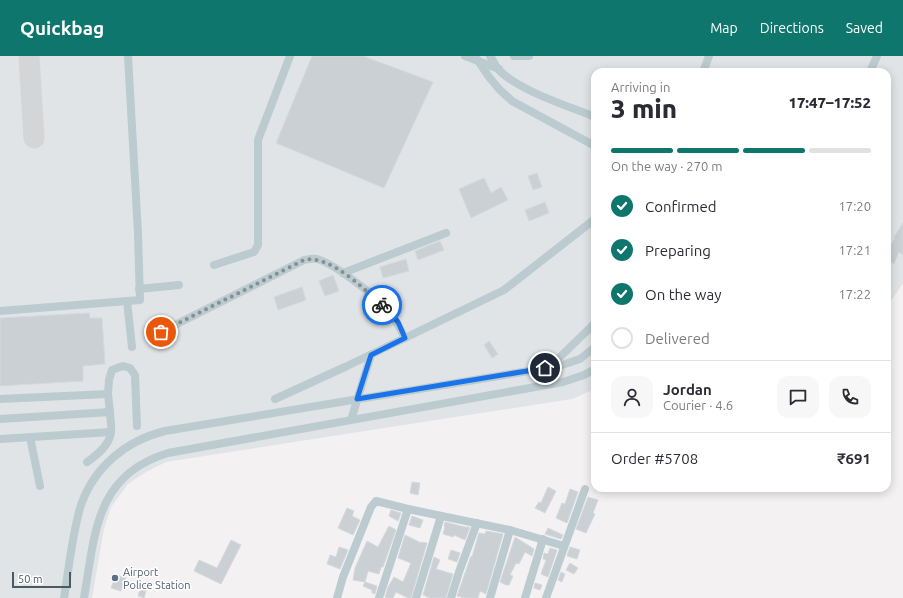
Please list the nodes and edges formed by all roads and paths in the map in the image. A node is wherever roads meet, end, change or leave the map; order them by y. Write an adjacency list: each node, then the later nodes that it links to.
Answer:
1 (128, 56): 20 (street)
2 (290, 56): 17 (street)
3 (465, 56): 12 (street)
4 (475, 56): 14 (street, bridge)
5 (490, 56): 12 (street)
6 (514, 56): 7 (street)
7 (529, 56)
8 (709, 56): 10 (street)
9 (877, 56): 11 (street)
10 (704, 68)
11 (872, 68)
12 (498, 69): 13 (street)
13 (591, 115)
14 (591, 144)
15 (591, 223): 25 (street)
16 (446, 233): 18 (street)
17 (214, 265)
18 (343, 273): 24 (street); 25 (street)
19 (179, 285): 20 (street)
20 (139, 289): 21 (street)
21 (128, 301): 22 (street); 26 (street)
22 (0, 311)
23 (591, 328): 29 (street)
24 (161, 332)
25 (405, 338): 28 (street)
26 (132, 347)
27 (591, 350): 29 (street)
28 (371, 355): 33 (street); 34 (street)
29 (531, 370): 34 (street)
30 (591, 371): 37 (street)
31 (108, 394): 32 (street); 35 (street); 38 (street)
32 (0, 399)
33 (275, 399)
34 (357, 399): 37 (street); 51 (street)
35 (110, 412): 36 (street); 39 (street)
36 (0, 419)
37 (351, 420): 52 (street)
38 (137, 426)
39 (111, 432): 40 (street); 42 (street)
40 (30, 437): 41 (street); 43 (street)
41 (0, 439)
42 (87, 462)
43 (40, 486)
44 (585, 489): 50 (street)
45 (408, 509): 46 (street); 53 (street); 54 (street)
46 (441, 516): 47 (street); 55 (street)
47 (477, 523): 48 (street); 56 (street)
48 (510, 530): 49 (street); 57 (street)
49 (543, 539): 50 (street); 58 (street)
50 (564, 546): 59 (street)
51 (64, 598)
52 (84, 598)
53 (337, 598)
54 (379, 598)
55 (416, 598)
56 (452, 598)
57 (490, 598)
58 (525, 598)
59 (546, 598)

